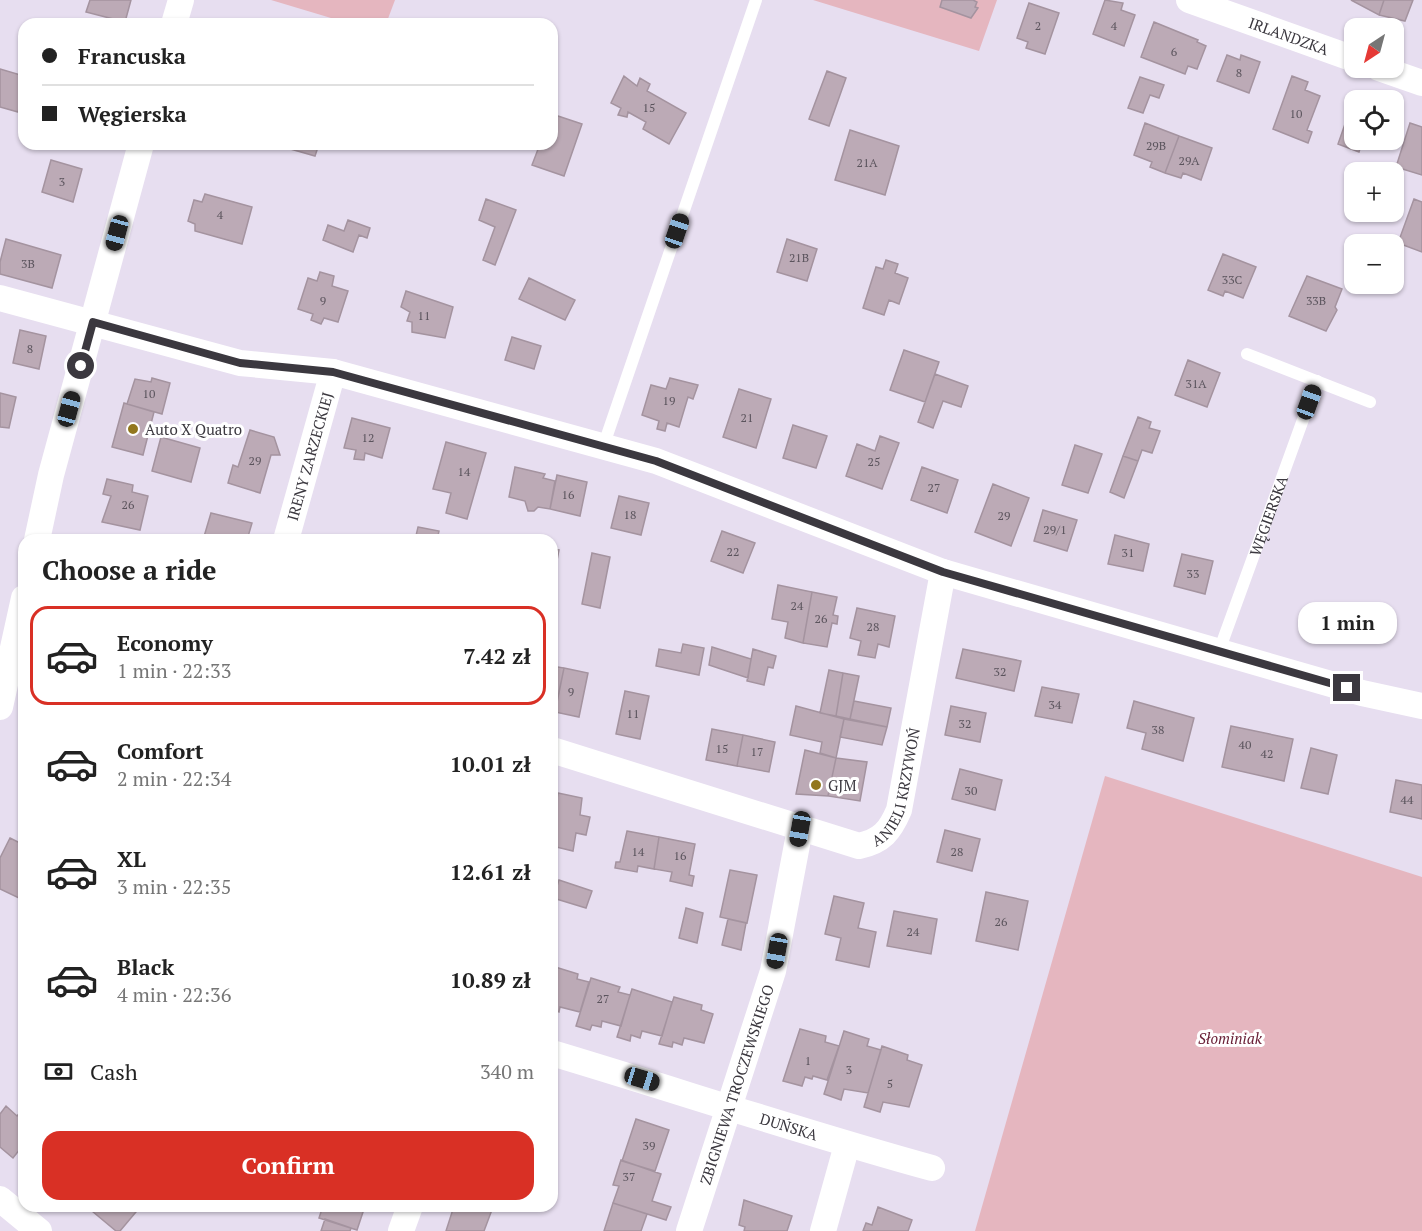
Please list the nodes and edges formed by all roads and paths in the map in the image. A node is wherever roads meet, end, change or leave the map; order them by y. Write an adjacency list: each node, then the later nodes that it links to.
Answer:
1 (181, 0): 4 (street)
2 (756, 0): 15 (lane)
3 (1189, 0): 5 (street, IRLANDZKA)
4 (176, 18)
5 (1344, 55)
6 (1404, 77): 7 (street)
7 (1422, 83)
8 (139, 150): 10 (street)
9 (0, 298): 10 (street)
10 (93, 322): 12 (street); 16 (street)
11 (1247, 354): 13 (lane)
12 (333, 372): 15 (street); 17 (street, IRENY ZARZECKIEJ)
13 (1317, 381): 14 (lane); 20 (lane, WĘGIERSKA)
14 (1370, 402)
15 (603, 447): 18 (street)
16 (38, 534)
17 (288, 534)
18 (943, 572): 20 (street); 24 (street, ANIELI KRZYWOŃ)
19 (18, 625): 22 (street)
20 (1219, 651): 21 (street)
21 (1422, 706)
22 (0, 707)
23 (558, 752): 24 (street, ANIELI KRZYWOŃ)
24 (800, 829): 26 (street, ZBIGNIEWA TROCZEWSKIEGO)
25 (558, 1055): 26 (street, DUŃSKA)
26 (731, 1106): 27 (street, DUŃSKA); 33 (street, ZBIGNIEWA TROCZEWSKIEGO)
27 (847, 1145): 28 (street, DUŃSKA); 34 (street)
28 (932, 1168)
29 (0, 1199): 31 (street)
30 (408, 1212): 32 (street)
31 (23, 1221)
32 (401, 1231)
33 (689, 1231)
34 (823, 1231)

